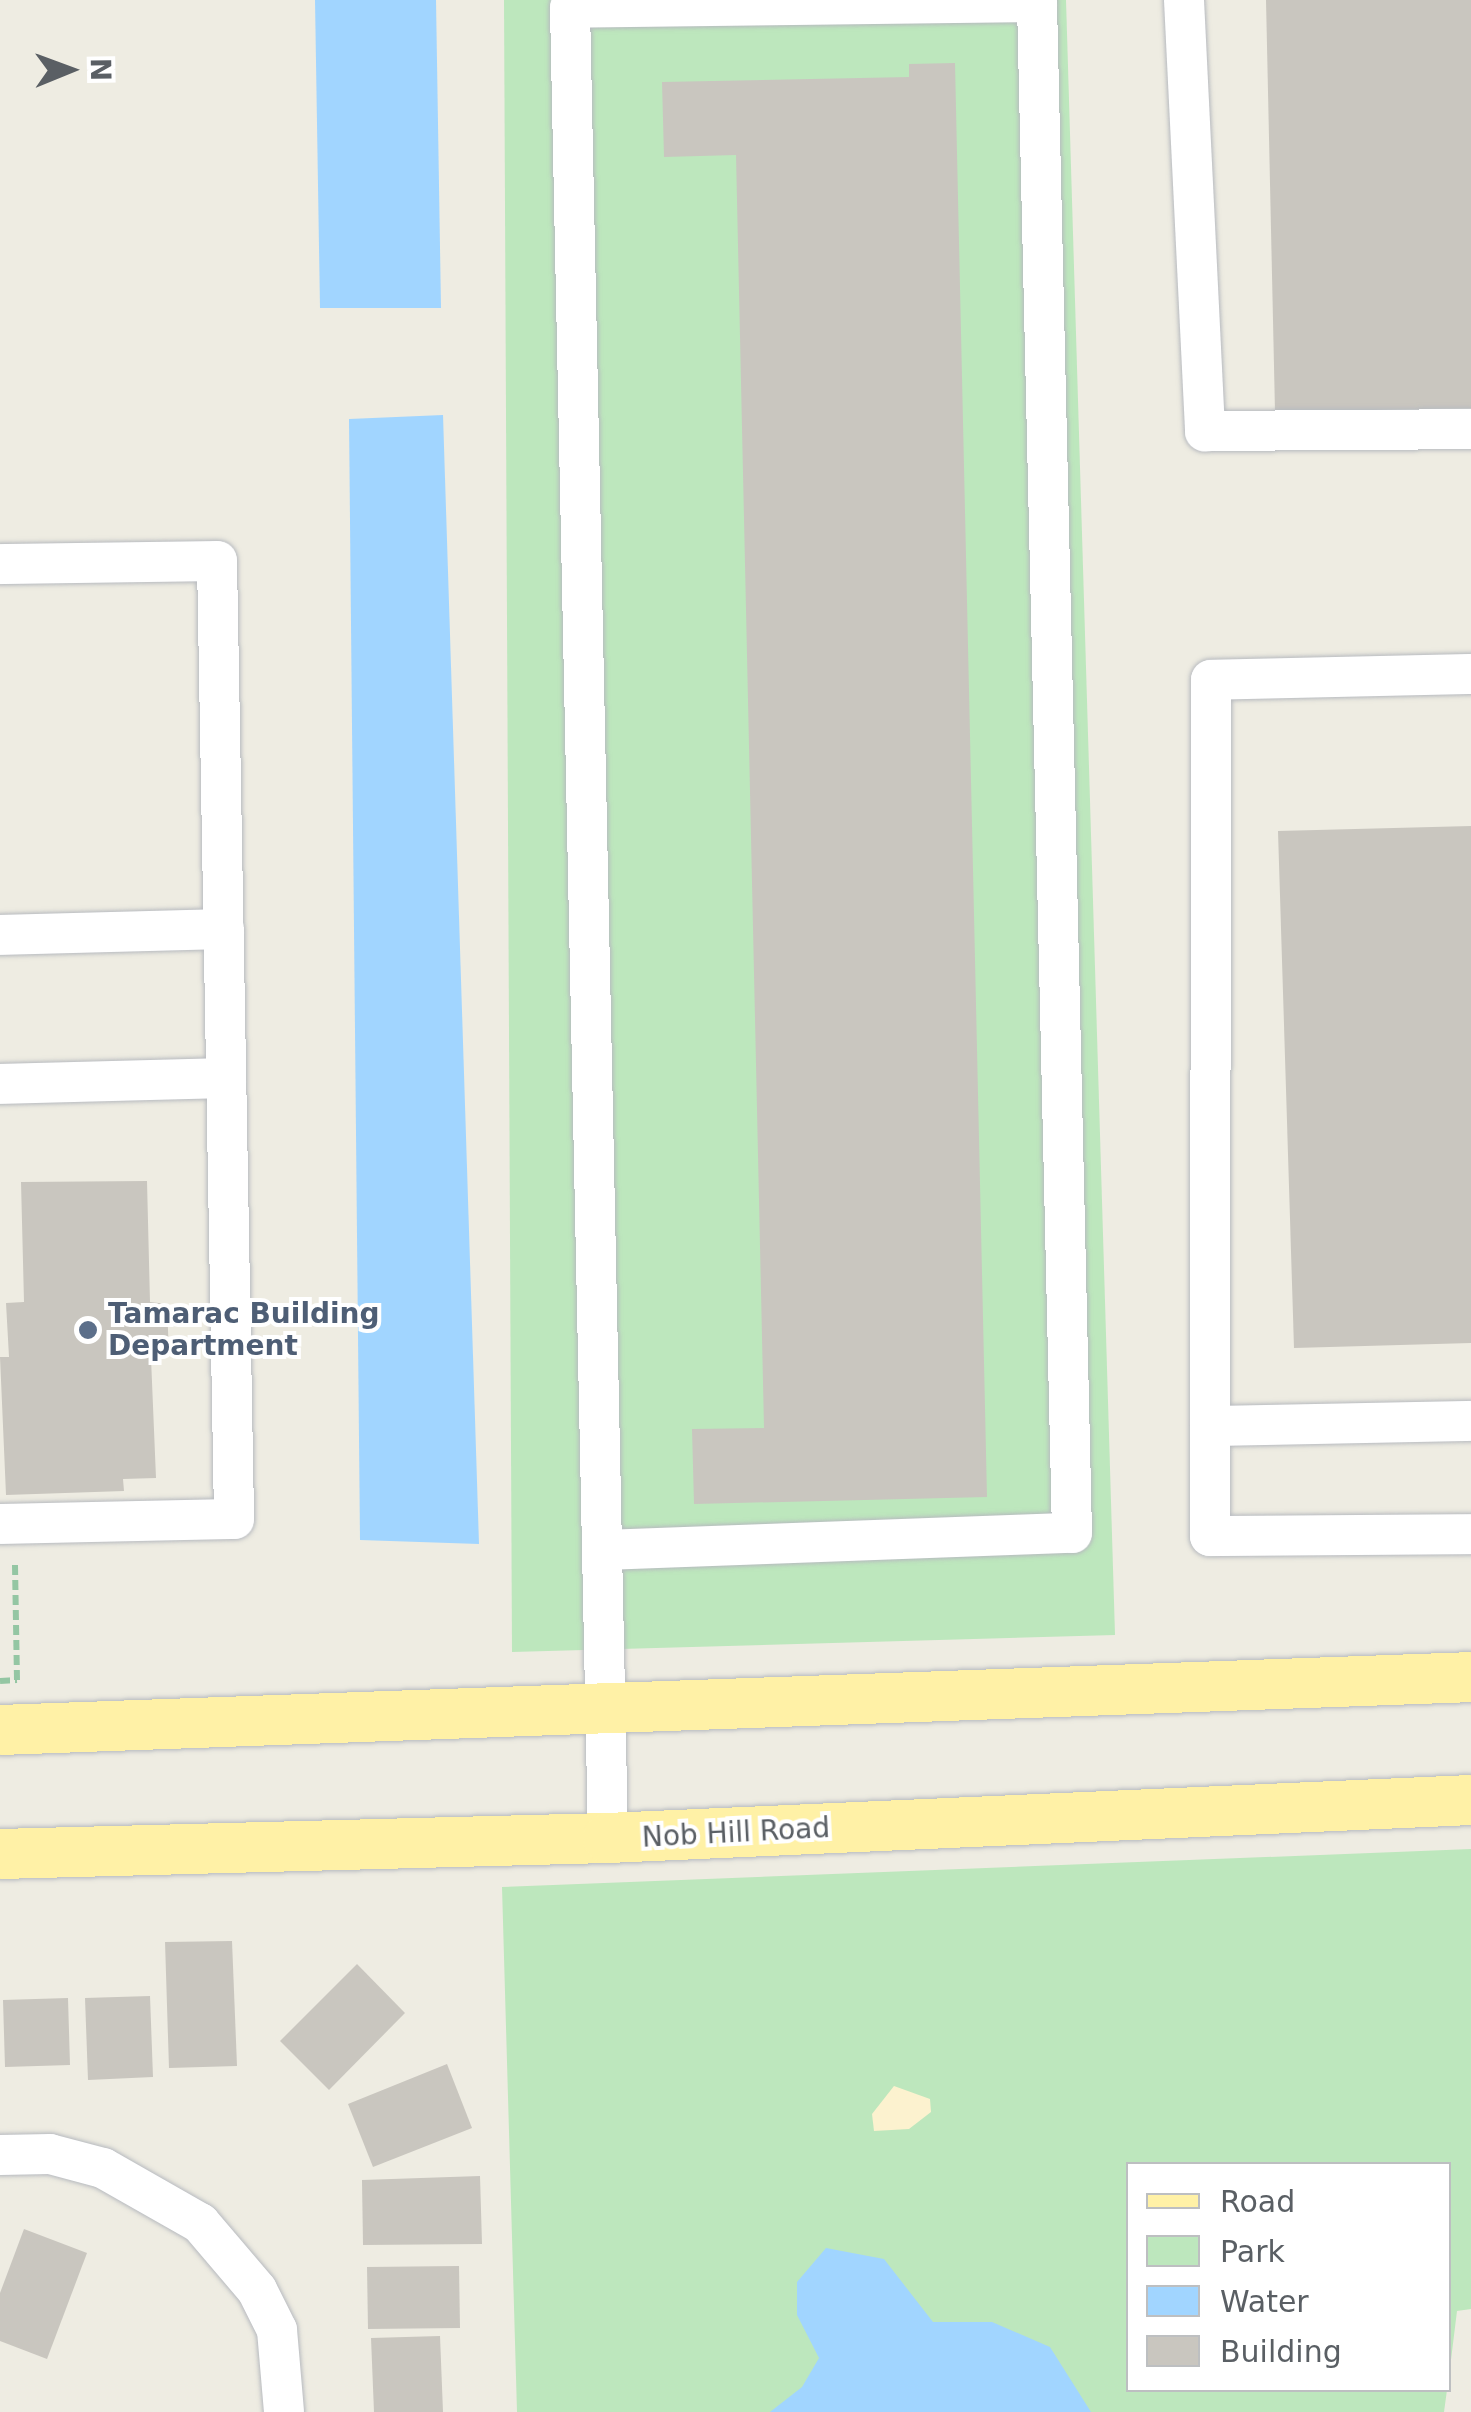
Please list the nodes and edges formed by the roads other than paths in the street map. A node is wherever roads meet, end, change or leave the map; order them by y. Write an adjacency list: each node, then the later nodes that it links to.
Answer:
1 (1184, 0): 2 (street)
2 (1471, 429)
3 (0, 564): 5 (street)
4 (1471, 674): 10 (street)
5 (224, 929): 6 (street); 7 (street)
6 (0, 936)
7 (226, 1078): 8 (street); 11 (street)
8 (0, 1084)
9 (1471, 1421): 10 (street)
10 (1210, 1426): 12 (street)
11 (7, 1524)
12 (1471, 1534)
13 (603, 1550): 13 (street); 15 (street)
14 (1471, 1677): 15 (main road)
15 (607, 1713): 16 (main road); 18 (street)
16 (0, 1730)
17 (1471, 1800): 18 (main road, Nob Hill Road)
18 (608, 1838): 19 (main road, Nob Hill Road)
19 (0, 1854)
20 (0, 2154): 21 (street)
21 (284, 2412)

